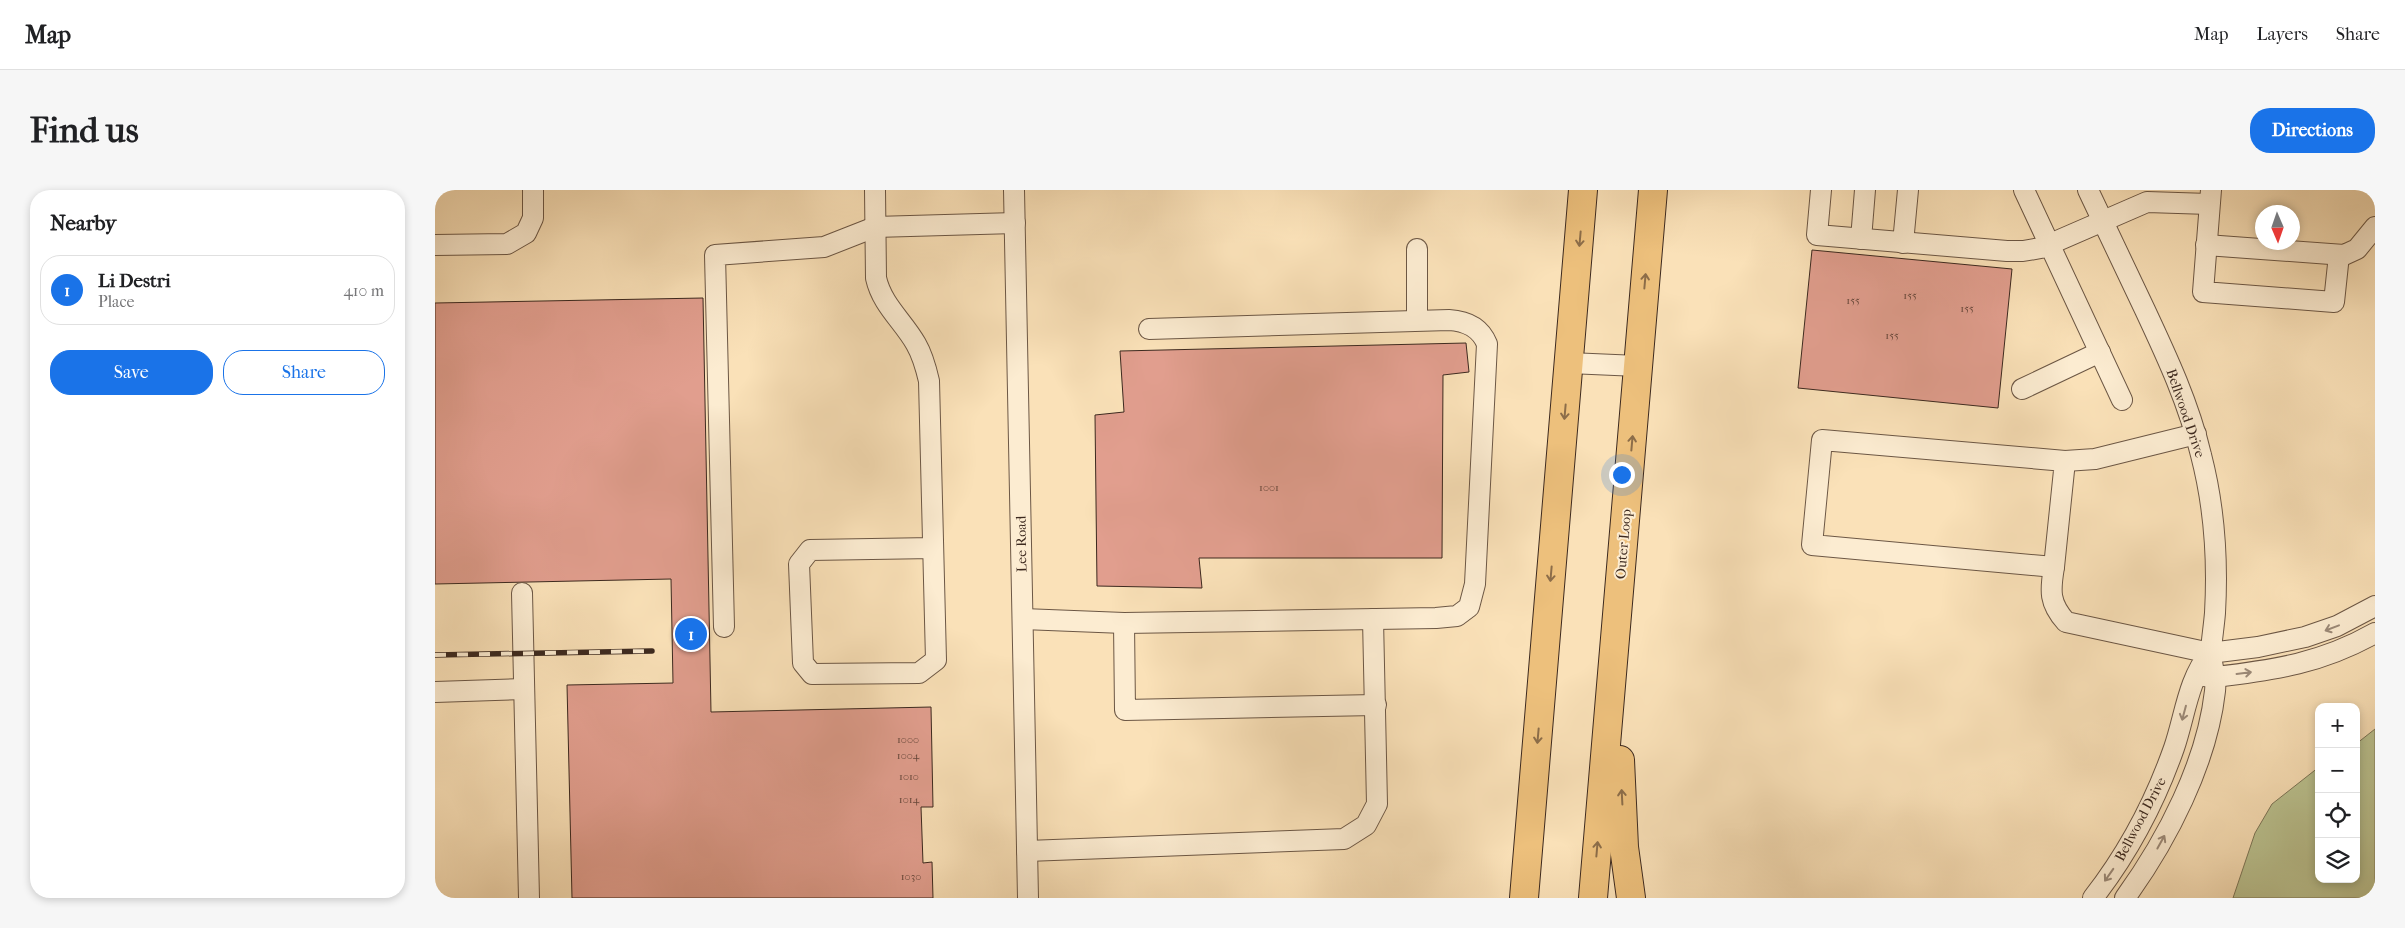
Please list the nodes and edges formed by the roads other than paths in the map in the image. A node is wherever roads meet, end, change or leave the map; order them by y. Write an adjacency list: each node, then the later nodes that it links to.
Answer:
1 (533, 190): 19 (street)
2 (875, 190): 14 (street)
3 (1014, 190): 13 (street, Lee Road)
4 (1583, 190): 26 (highway, one-way to 26)
5 (1653, 190): 27 (highway, Outer Loop, one-way to 5)
6 (1821, 190): 16 (street)
7 (1865, 190): 16 (street)
8 (1908, 190): 17 (street)
9 (2024, 190): 18 (street)
10 (2088, 190): 12 (street, Bellwood Drive)
11 (2210, 197): 12 (street); 20 (street)
12 (2103, 221): 18 (street); 30 (street, Bellwood Drive)
13 (1015, 223): 14 (street); 36 (street, Lee Road)
14 (875, 227): 32 (street); 40 (street)
15 (2375, 227): 22 (street)
16 (1861, 239): 17 (street)
17 (1903, 242): 18 (street)
18 (2049, 244): 25 (street)
19 (435, 245)
20 (2206, 245): 22 (street); 22 (street)
21 (1417, 249): 23 (street)
22 (2339, 255)
23 (1417, 320): 24 (street); 37 (street)
24 (1149, 329)
25 (2100, 352): 28 (street); 29 (street)
26 (1569, 363): 27 (street); 51 (highway, one-way to 51)
27 (1638, 366): 39 (highway, Outer Loop, one-way to 27)
28 (2022, 389)
29 (2122, 400)
30 (2195, 434): 31 (street); 42 (street, Bellwood Drive)
31 (2065, 461): 33 (street); 33 (street)
32 (933, 548): 32 (street)
33 (2054, 567): 42 (street)
34 (522, 593): 45 (street)
35 (2375, 606): 42 (street, one-way to 42)
36 (1023, 619): 38 (street); 48 (street, Lee Road)
37 (1373, 619): 38 (street); 47 (street)
38 (1124, 623): 47 (street)
39 (1617, 624): 52 (highway, Outer Loop, one-way to 39); 53 (highway, one-way to 39)
40 (724, 626)
41 (2375, 633): 44 (street, one-way to 41)
42 (2210, 653): 43 (street, Bellwood Drive); 44 (street, Bellwood Drive)
43 (2196, 676): 44 (street); 54 (street, Bellwood Drive, one-way to 54)
44 (2215, 676): 55 (street, Bellwood Drive, one-way to 44)
45 (524, 690): 46 (street); 49 (street)
46 (435, 692)
47 (1376, 705): 48 (street)
48 (1027, 850): 50 (street, Lee Road)
49 (529, 898)
50 (1028, 898)
51 (1524, 898)
52 (1593, 898)
53 (1631, 898)
54 (2093, 898)
55 (2125, 898)

